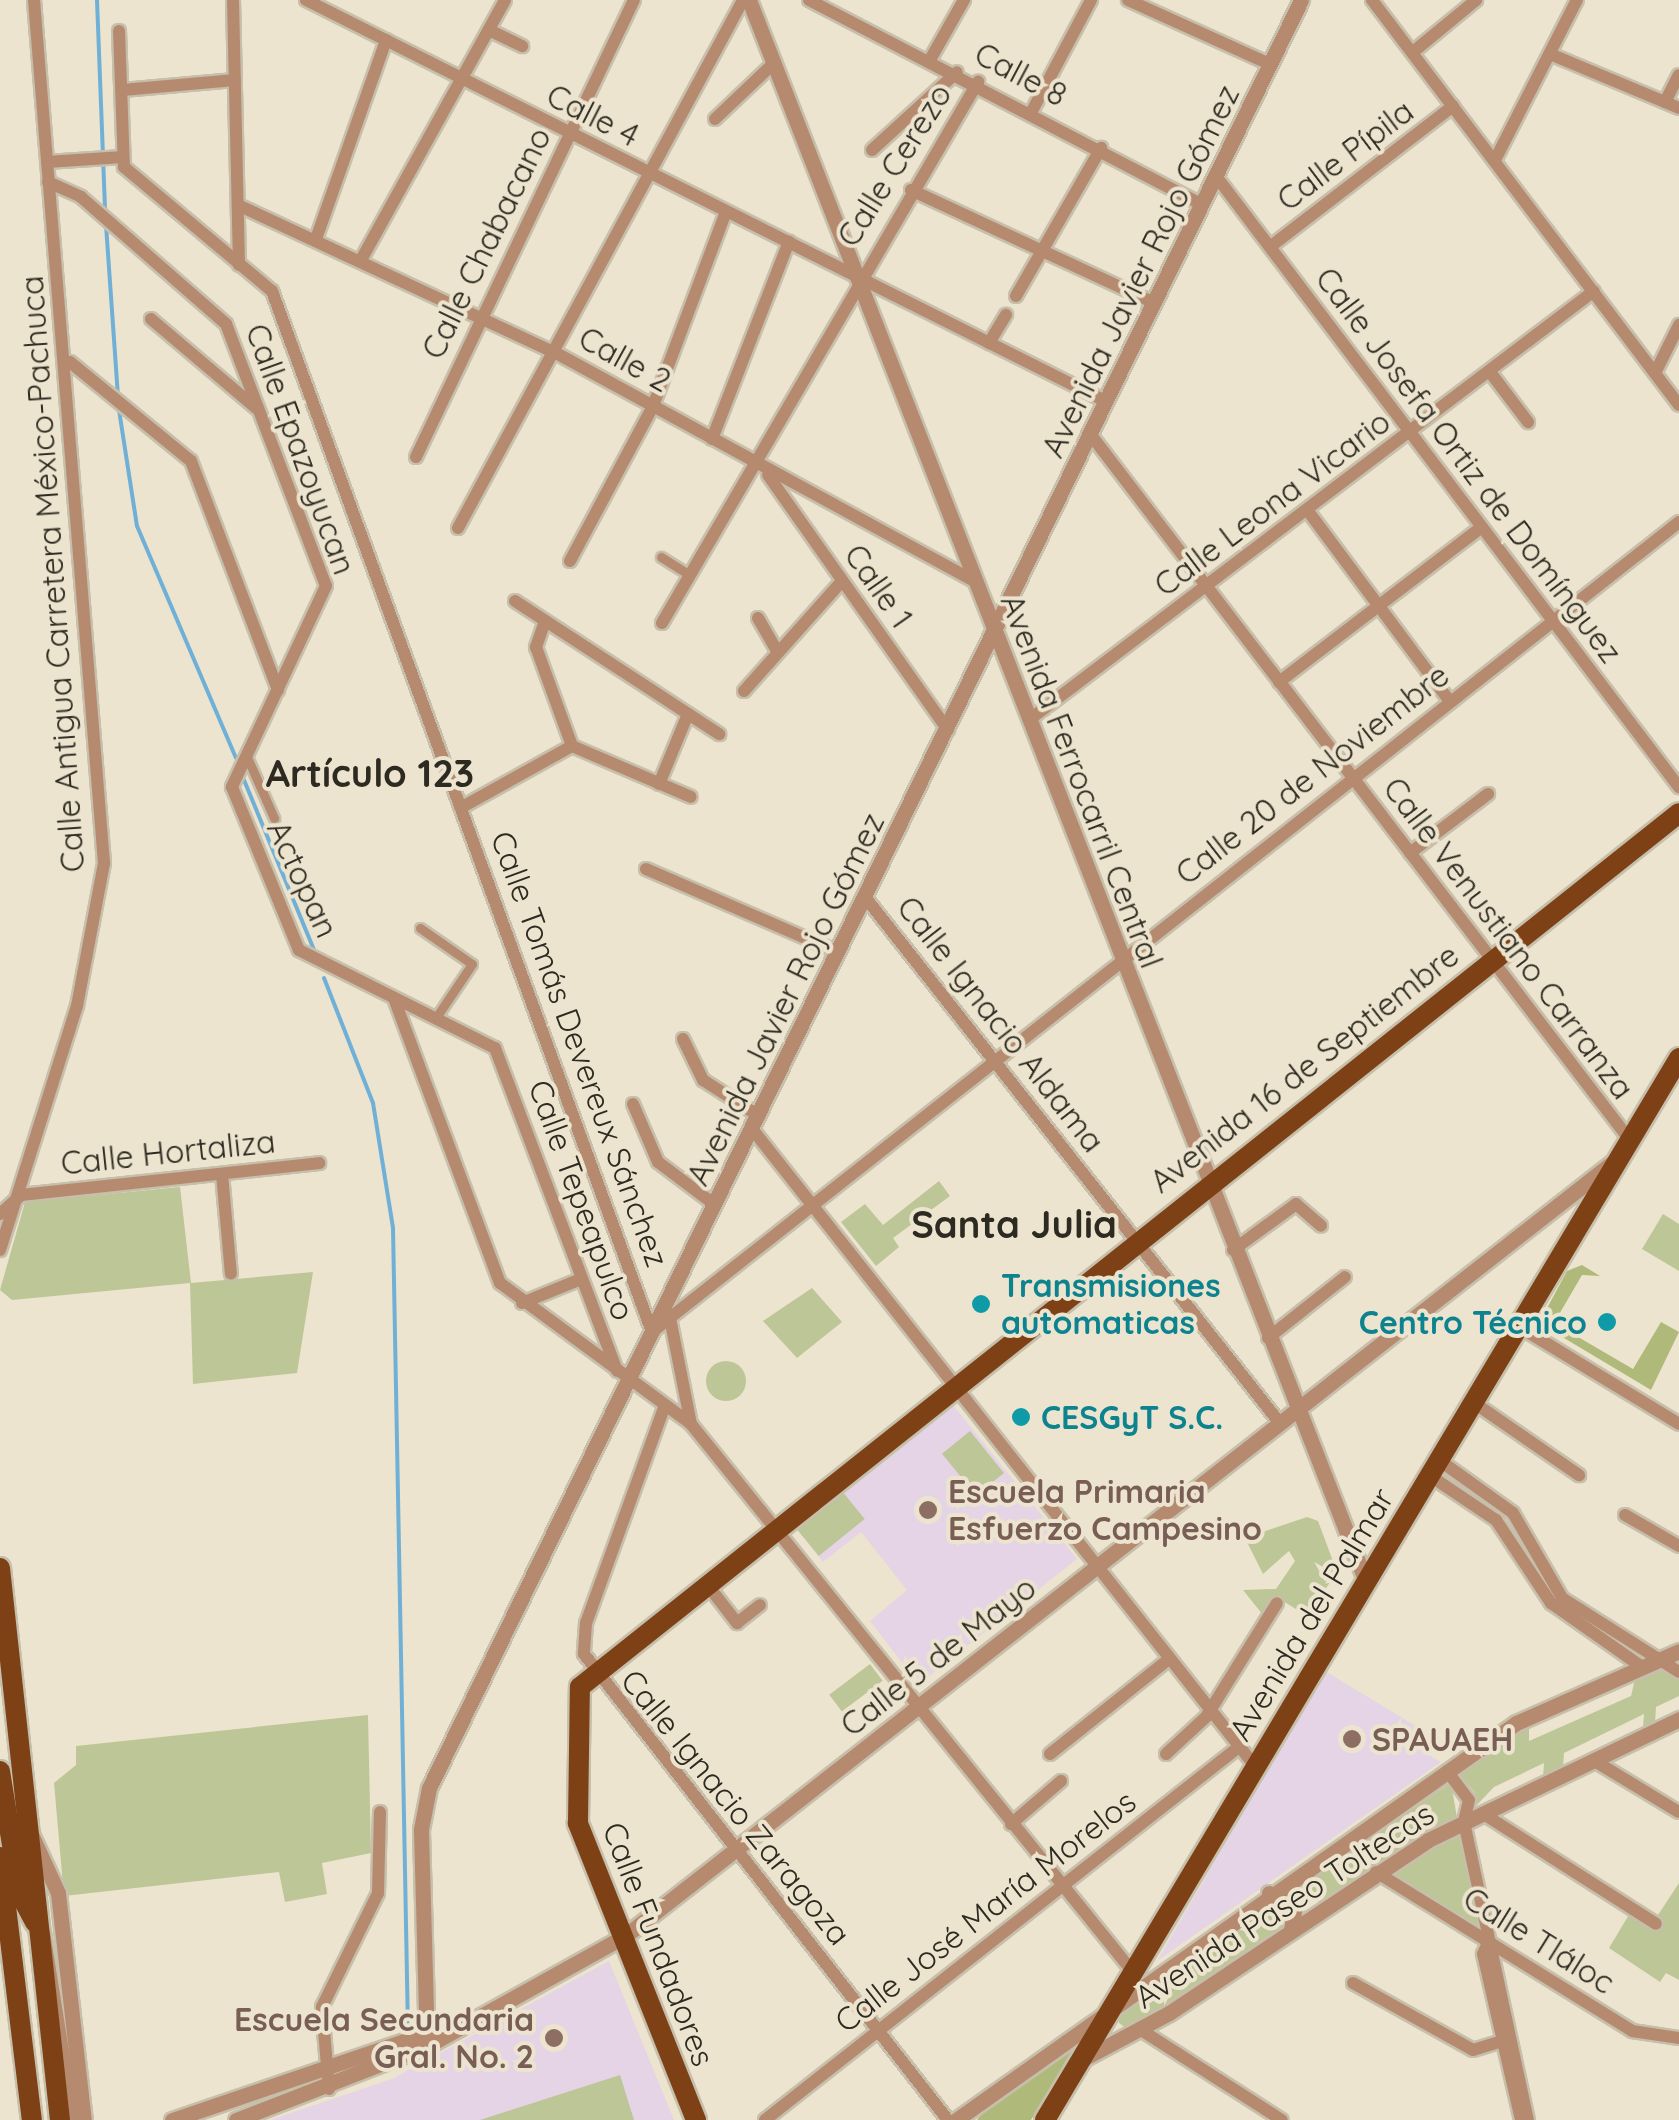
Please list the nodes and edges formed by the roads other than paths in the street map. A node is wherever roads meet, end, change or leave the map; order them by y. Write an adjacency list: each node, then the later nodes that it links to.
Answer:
1 (34, 0): 39 (street, Calle Antigua Carretera México-Pachuca)
2 (233, 0): 27 (street)
3 (306, 0): 17 (street, Calle 4)
4 (505, 0): 15 (street)
5 (634, 0): 34 (street, Calle Chabacano)
6 (746, 0): 22 (street, Avenida Ferrocarril Central); 40 (street)
7 (809, 0): 21 (street, Calle 8)
8 (964, 0): 21 (street)
9 (1091, 0): 32 (street)
10 (1128, 0): 23 (street)
11 (1301, 0): 23 (street, Avenida Javier Rojo Gómez)
12 (1372, 0): 19 (street)
13 (1476, 0): 19 (street)
14 (1577, 0): 20 (street)
15 (489, 30): 18 (street); 26 (street)
16 (119, 31): 29 (street)
17 (386, 40): 26 (street, Calle 4); 47 (street)
18 (522, 46)
19 (1413, 52): 31 (street)
20 (1550, 54): 30 (street); 38 (street)
21 (931, 58): 24 (street, Calle 8)
22 (772, 64): 33 (street); 53 (street, Avenida Ferrocarril Central)
23 (1270, 64): 41 (street, Avenida Javier Rojo Gómez)
24 (957, 72): 28 (street, Calle 8); 36 (street)
25 (1679, 75): 30 (street)
26 (462, 79): 34 (street, Calle 4); 51 (street)
27 (236, 80): 29 (street); 44 (street)
28 (978, 82): 32 (street, Calle 8); 43 (street, Calle Cerezo)
29 (123, 90): 37 (street)
30 (1672, 105)
31 (1454, 106): 38 (street); 49 (street, Calle Pípila)
32 (1032, 111): 35 (street, Calle 8)
33 (714, 119)
34 (569, 134): 40 (street, Calle 4); 58 (street, Calle Chabacano)
35 (1101, 148): 45 (street, Calle 8); 50 (street)
36 (872, 150)
37 (115, 160): 39 (street); 52 (street, Calle Tomás Devereux Sánchez)
38 (1495, 160): 54 (street)
39 (46, 162): 42 (street, Calle Antigua Carretera México-Pachuca)
40 (652, 175): 46 (street, Calle 4); 62 (street)
41 (1216, 176): 45 (street, Avenida Javier Rojo Gómez); 49 (street, Calle Josefa Ortiz de Domínguez)
42 (48, 182): 63 (street, Calle Antigua Carretera México-Pachuca); 71 (street, Calle Epazoyucan)
43 (911, 190): 50 (street); 53 (street, Calle Cerezo)
44 (238, 205): 47 (street, Calle 2); 52 (street)
45 (1202, 205): 56 (street, Avenida Javier Rojo Gómez)
46 (726, 212): 48 (street, Calle 4); 70 (street)
47 (316, 238): 51 (street, Calle 2)
48 (789, 242): 53 (street, Calle 4); 75 (street)
49 (1270, 246): 73 (street, Calle Josefa Ortiz de Domínguez)
50 (1042, 251): 55 (street); 56 (street)
51 (361, 260): 58 (street, Calle 2)
52 (240, 265): 112 (street, Calle Tomás Devereux Sánchez)
53 (857, 278): 61 (street, Calle 4); 77 (street, Calle Cerezo); 87 (street, Avenida Ferrocarril Central)
54 (1594, 291): 64 (street, Calle Leona Vicario); 65 (street)
55 (1016, 296)
56 (1154, 303): 67 (street, Avenida Javier Rojo Gómez)
57 (1006, 315): 61 (street)
58 (481, 316): 62 (street, Calle 2); 76 (street, Calle Chabacano)
59 (151, 319): 71 (street)
60 (1679, 325): 65 (street)
61 (989, 343): 67 (street, Calle 4)
62 (556, 353): 70 (street, Calle 2); 82 (street)
63 (70, 362): 66 (street); 68 (street, Calle Antigua Carretera México-Pachuca)
64 (1490, 372): 72 (street); 73 (street, Calle Leona Vicario)
65 (1655, 373): 69 (street)
66 (106, 394): 68 (street); 98 (street)
67 (1107, 402): 74 (street, Avenida Javier Rojo Gómez)
68 (72, 405): 135 (street, Calle Antigua Carretera México-Pachuca)
69 (1679, 405)
70 (653, 406): 75 (street, Calle 2); 84 (street)
71 (258, 410): 98 (street, Calle Epazoyucan)
72 (1528, 422)
73 (1410, 432): 79 (street, Calle Leona Vicario); 81 (street, Calle Josefa Ortiz de Domínguez)
74 (1091, 435): 88 (street, Calle Venustiano Carranza); 95 (street, Avenida Javier Rojo Gómez)
75 (712, 439): 77 (street, Calle 2)
76 (416, 457)
77 (750, 463): 78 (street, Calle 2); 85 (street, Calle Cerezo)
78 (767, 473): 86 (street, Calle 1); 87 (street, Calle 2)
79 (1308, 511): 88 (street, Calle Leona Vicario); 90 (street)
80 (1679, 522): 92 (street, Calle 20 de Noviembre)
81 (1482, 527): 90 (street); 92 (street, Calle Josefa Ortiz de Domínguez)
82 (458, 528)
83 (660, 558): 85 (street)
84 (570, 561)
85 (688, 574): 94 (street, Calle Cerezo)
86 (841, 582): 96 (street); 103 (street, Calle 1)
87 (974, 582): 95 (street, Avenida Ferrocarril Central)
88 (1206, 588): 97 (street, Calle Venustiano Carranza); 102 (street, Calle Leona Vicario)
89 (515, 601): 93 (street)
90 (1380, 606): 97 (street); 100 (street)
91 (758, 618): 96 (street)
92 (1551, 620): 100 (street, Calle 20 de Noviembre); 109 (street, Calle Josefa Ortiz de Domínguez)
93 (544, 622): 101 (street); 105 (street)
94 (662, 623)
95 (995, 635): 102 (street, Avenida Ferrocarril Central); 103 (street, Avenida Javier Rojo Gómez)
96 (778, 652): 99 (street)
97 (1278, 682): 107 (street, Calle Venustiano Carranza)
98 (278, 690): 106 (street, Actopan)
99 (744, 691)
100 (1449, 700): 107 (street, Calle 20 de Noviembre)
101 (688, 714): 104 (street); 108 (street)
102 (1028, 720): 120 (street, Avenida Ferrocarril Central)
103 (948, 730): 117 (street, Avenida Javier Rojo Gómez)
104 (719, 734)
105 (572, 746): 108 (street); 112 (street)
106 (247, 757): 114 (street); 122 (street, Actopan)
107 (1352, 778): 115 (street, Calle Venustiano Carranza); 120 (street, Calle 20 de Noviembre)
108 (659, 784): 111 (street)
109 (1679, 787)
110 (1488, 794): 115 (street)
111 (691, 797)
112 (464, 806): 149 (street, Calle Tomás Devereux Sánchez)
113 (1679, 813): 121 (main road, Avenida 16 de Septiembre)
114 (274, 818)
115 (1410, 852): 121 (street, Calle Venustiano Carranza)
116 (646, 868): 119 (street)
117 (865, 897): 119 (street, Avenida Javier Rojo Gómez); 127 (street, Calle Ignacio Aldama)
118 (420, 928): 123 (street)
119 (838, 952): 129 (street, Avenida Javier Rojo Gómez)
120 (1122, 959): 127 (street, Calle 20 de Noviembre); 134 (street, Avenida Ferrocarril Central)
121 (1488, 961): 130 (street, Calle Venustiano Carranza); 134 (main road, Avenida 16 de Septiembre)
122 (395, 1000): 123 (street, Actopan); 146 (street)
123 (435, 1019): 125 (street, Actopan)
124 (683, 1039): 129 (street)
125 (496, 1048): 145 (street, Calle Tepeapulco)
126 (1679, 1058): 130 (main road, Avenida del Palmar)
127 (993, 1059): 136 (street, Calle 20 de Noviembre); 140 (street, Calle Ignacio Aldama)
128 (632, 1104): 137 (street)
129 (756, 1124): 136 (street); 137 (street, Avenida Javier Rojo Gómez)
130 (1629, 1139): 131 (main road, Avenida del Palmar)
131 (1618, 1158): 148 (main road, Avenida del Palmar); 155 (street, Calle 5 de Mayo)
132 (320, 1164): 133 (street, Calle Hortaliza)
133 (222, 1174): 135 (street, Calle Hortaliza); 143 (street)
134 (1205, 1185): 140 (main road, Avenida 16 de Septiembre); 142 (street, Avenida Ferrocarril Central)
135 (22, 1195): 138 (street); 141 (street, Calle Antigua Carretera México-Pachuca)
136 (813, 1202): 147 (street, Calle 20 de Noviembre); 152 (street)
137 (716, 1205): 149 (street, Avenida Javier Rojo Gómez)
138 (0, 1214)
139 (1321, 1226): 142 (street)
140 (1137, 1239): 152 (main road, Avenida 16 de Septiembre); 156 (street, Calle Ignacio Aldama)
141 (1, 1243)
142 (1232, 1250): 150 (street, Avenida Ferrocarril Central)
143 (231, 1274)
144 (1346, 1277): 150 (street)
145 (581, 1280): 146 (street); 151 (street, Calle Tepeapulco)
146 (522, 1303): 151 (street)
147 (670, 1318): 149 (street, Calle 20 de Noviembre); 157 (street)
148 (1518, 1326): 153 (main road, Avenida del Palmar); 158 (street)
149 (652, 1332): 151 (street, Avenida Javier Rojo Gómez)
150 (1268, 1338): 155 (street, Avenida Ferrocarril Central)
151 (623, 1375): 154 (street); 210 (street, Avenida Javier Rojo Gómez)
152 (955, 1386): 162 (main road, Avenida 16 de Septiembre); 164 (street)
153 (1472, 1402): 159 (main road, Avenida del Palmar); 160 (street)
154 (666, 1406): 157 (street); 173 (street)
155 (1296, 1409): 156 (street, Calle 5 de Mayo); 166 (street, Avenida Ferrocarril Central)
156 (1280, 1422): 164 (street, Calle 5 de Mayo)
157 (691, 1424): 162 (street)
158 (1679, 1424)
159 (1434, 1467): 166 (main road, Avenida del Palmar); 172 (street)
160 (1579, 1475)
161 (1625, 1515): 163 (street)
162 (774, 1530): 167 (main road, Avenida 16 de Septiembre); 175 (street)
163 (1679, 1546)
164 (1097, 1566): 171 (street); 175 (street, Calle 5 de Mayo)
165 (0, 1568): 191 (main road)
166 (1366, 1582): 182 (main road, Avenida del Palmar)
167 (706, 1583): 168 (street); 173 (main road, Avenida 16 de Septiembre)
168 (760, 1604)
169 (1278, 1604): 176 (street)
170 (1679, 1651): 172 (street, Avenida Paseo Toltecas)
171 (1169, 1659): 176 (street); 179 (street)
172 (1650, 1664): 174 (street); 184 (street, Avenida Paseo Toltecas)
173 (592, 1671): 192 (street, Calle Ignacio Zaragoza); 202 (main road, Calle Fundadores)
174 (1679, 1672)
175 (916, 1709): 190 (street); 192 (street, Calle 5 de Mayo)
176 (1211, 1710): 178 (street); 180 (street)
177 (1679, 1719): 181 (street, Avenida Paseo Toltecas)
178 (1240, 1746): 182 (street); 196 (street, Calle José María Morelos)
179 (1050, 1754)
180 (1166, 1754)
181 (1593, 1760): 187 (street); 188 (street, Avenida Paseo Toltecas)
182 (1255, 1766): 204 (main road, Avenida del Palmar)
183 (0, 1770): 199 (main road)
184 (1448, 1771): 189 (street); 194 (street, Avenida Paseo Toltecas)
185 (1061, 1781): 190 (street)
186 (380, 1812): 213 (street)
187 (1679, 1812)
188 (1482, 1813): 189 (street, Avenida Paseo Toltecas); 200 (street)
189 (1464, 1822): 195 (street, Avenida Paseo Toltecas); 203 (street)
190 (1011, 1824): 196 (street)
191 (30, 1832): 199 (main road); 219 (street)
192 (736, 1851): 202 (street, Calle 5 de Mayo); 207 (street, Calle Ignacio Zaragoza)
193 (0, 1857): 216 (main road)
194 (1300, 1872): 197 (street, Avenida Paseo Toltecas); 198 (street)
195 (1376, 1872): 198 (street, Avenida Paseo Toltecas); 203 (street, Calle Tláloc)
196 (1062, 1887): 204 (street); 207 (street, Calle José María Morelos)
197 (1268, 1894): 201 (street); 206 (street, Avenida Paseo Toltecas)
198 (1318, 1910): 201 (street, Avenida Paseo Toltecas)
199 (38, 1924): 217 (main road); 218 (street)
200 (1656, 1924)
201 (1291, 1929): 208 (street, Avenida Paseo Toltecas)
202 (625, 1936): 210 (street, Calle 5 de Mayo); 222 (main road, Calle Fundadores)
203 (1489, 1940): 209 (street, Calle Tláloc); 211 (street)
204 (1132, 1972): 206 (main road, Avenida del Palmar)
205 (1353, 1983): 211 (street)
206 (1116, 2001): 212 (main road, Avenida del Palmar); 225 (street, Avenida Paseo Toltecas)
207 (879, 2030): 223 (street, Calle José María Morelos); 224 (street, Calle Ignacio Zaragoza)
208 (1141, 2030): 212 (street, Avenida Paseo Toltecas); 215 (street)
209 (1679, 2038)
210 (425, 2040): 213 (street, Calle 5 de Mayo); 214 (street, Calle 5 de Mayo)
211 (1506, 2040): 229 (street)
212 (1081, 2060): 226 (main road, Avenida del Palmar)
213 (331, 2068): 214 (street); 220 (street, Calle 5 de Mayo)
214 (329, 2089): 221 (street, Calle 5 de Mayo)
215 (1261, 2107): 227 (street); 228 (street)
216 (32, 2120)
217 (60, 2120)
218 (72, 2120)
219 (84, 2120)
220 (172, 2120)
221 (236, 2120)
222 (696, 2120)
223 (765, 2120)
224 (948, 2120)
225 (956, 2120)
226 (1045, 2120)
227 (1252, 2120)
228 (1282, 2120)
229 (1524, 2120)

